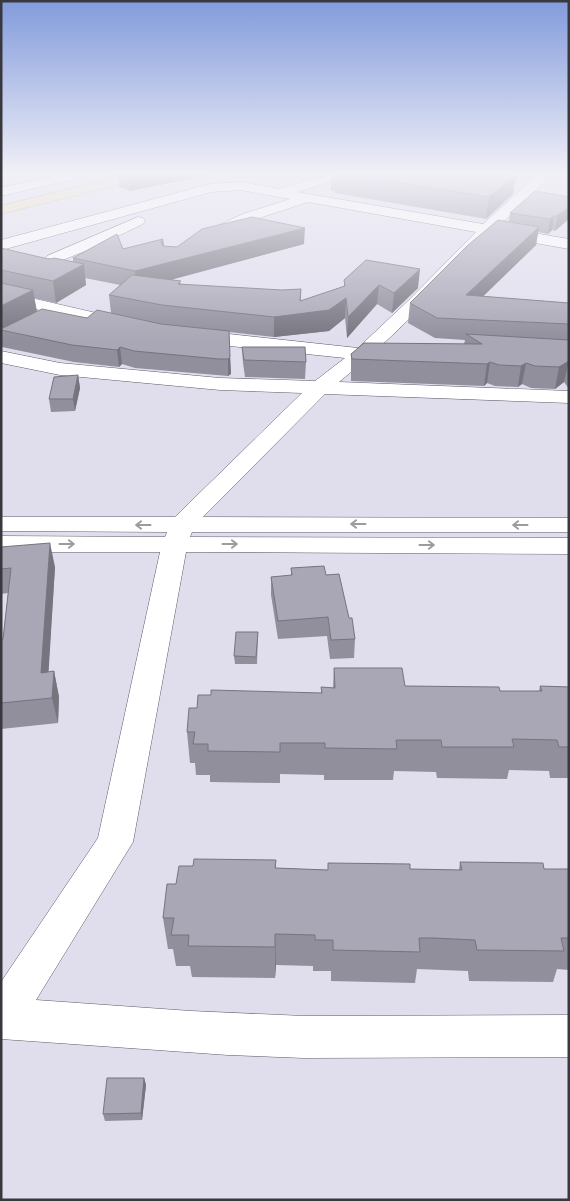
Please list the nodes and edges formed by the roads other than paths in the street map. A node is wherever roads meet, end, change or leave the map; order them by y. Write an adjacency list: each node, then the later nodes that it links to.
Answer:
1 (62, 229): 8 (street)
2 (121, 229): 9 (street)
3 (220, 229): 6 (street)
4 (481, 229): 5 (street)
5 (486, 230): 7 (street); 16 (street)
6 (193, 244)
7 (569, 244)
8 (2, 245)
9 (53, 258)
10 (1, 296): 11 (street)
11 (58, 310): 12 (street); 13 (street)
12 (34, 323)
13 (144, 329)
14 (173, 334): 16 (street)
15 (403, 344): 16 (street)
16 (368, 349): 18 (street)
17 (1, 357): 18 (street)
18 (319, 388): 19 (street); 22 (street)
19 (569, 397)
20 (1, 524): 22 (street, one-way to 20)
21 (569, 525): 22 (street, one-way to 22)
22 (179, 534): 23 (street, one-way to 22); 24 (street, one-way to 24); 25 (street)
23 (1, 544)
24 (569, 546)
25 (2, 1018): 26 (street)
26 (569, 1036)

